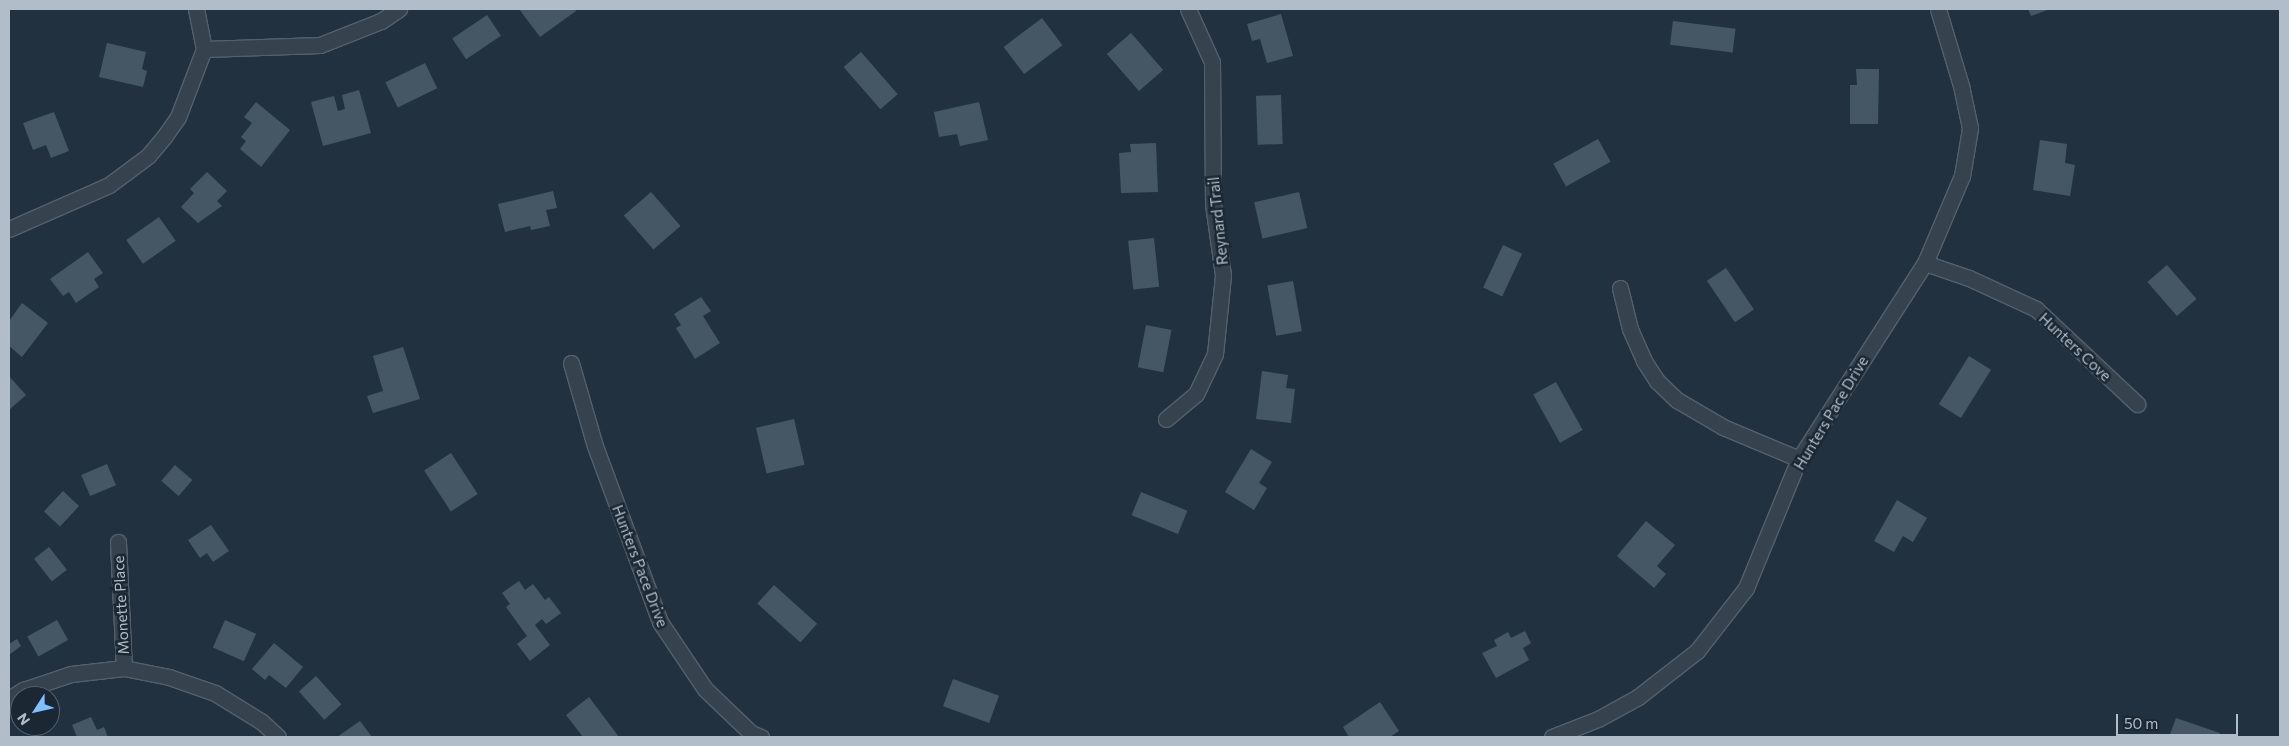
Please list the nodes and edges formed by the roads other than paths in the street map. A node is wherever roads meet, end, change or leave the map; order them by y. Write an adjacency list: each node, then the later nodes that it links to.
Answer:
1 (196, 9): 5 (street)
2 (399, 9): 5 (street)
3 (1188, 9): 11 (street, Reynard Trail)
4 (1938, 9): 7 (street, Hunters Pace Drive)
5 (204, 48): 6 (street)
6 (9, 230)
7 (1925, 263): 10 (street, Hunters Cove); 12 (street, Hunters Pace Drive)
8 (1620, 288): 12 (street)
9 (571, 363): 17 (street, Hunters Pace Drive)
10 (2137, 404)
11 (1166, 419)
12 (1799, 459): 18 (street, Hunters Pace Drive)
13 (118, 542): 14 (street, Monette Place)
14 (124, 668): 15 (street); 16 (street)
15 (9, 699)
16 (278, 737)
17 (761, 737)
18 (1552, 737)

